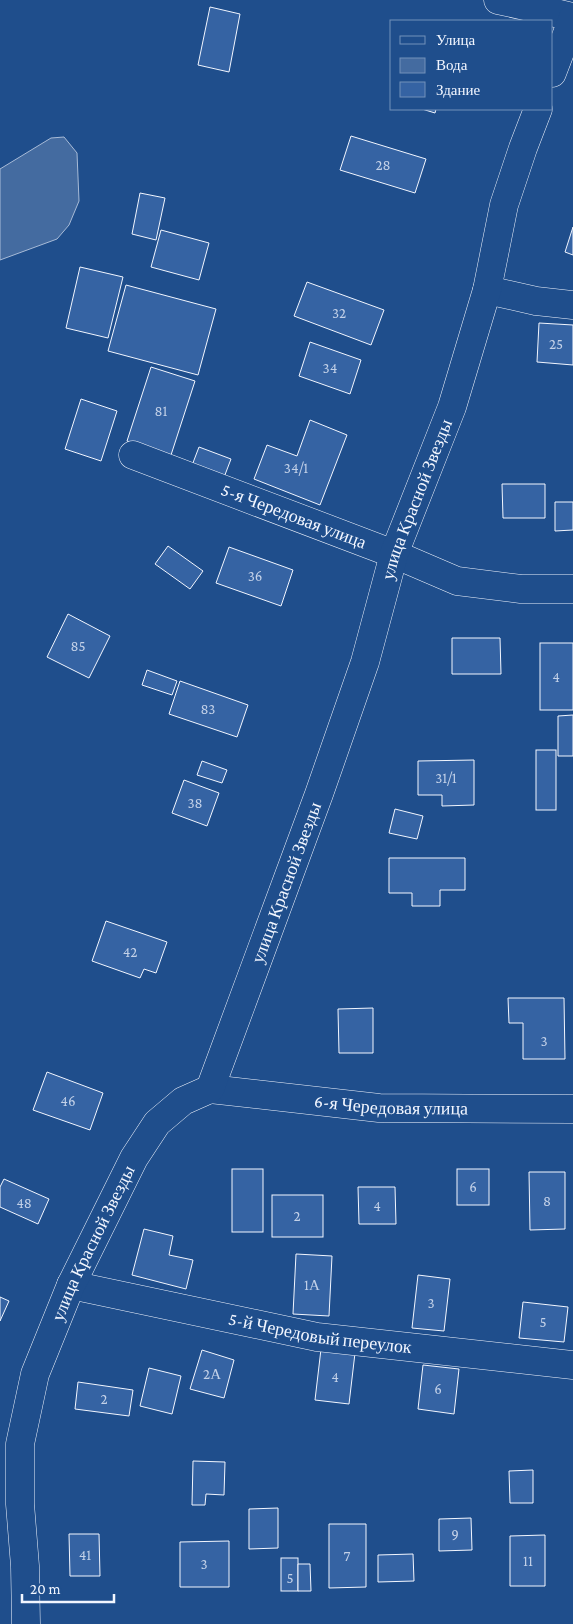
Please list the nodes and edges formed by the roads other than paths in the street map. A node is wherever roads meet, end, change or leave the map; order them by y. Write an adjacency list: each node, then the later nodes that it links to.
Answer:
1 (498, 0): 2 (street)
2 (573, 17): 3 (street)
3 (553, 70)
4 (538, 110): 5 (street, улица Красной Звезды)
5 (487, 290): 6 (street); 8 (street, улица Красной Звезды)
6 (573, 305)
7 (133, 455): 8 (street, 5-я Чередовая улица)
8 (394, 554): 9 (street, 5-я Чередовая улица); 10 (street, улица Красной Звезды)
9 (573, 589)
10 (210, 1089): 11 (street, 6-я Чередовая улица); 12 (street, улица Красной Звезды)
11 (573, 1109)
12 (71, 1285): 13 (street, 5-й Чередовый переулок); 14 (street, улица Красной Звезды)
13 (573, 1365)
14 (26, 1624)

